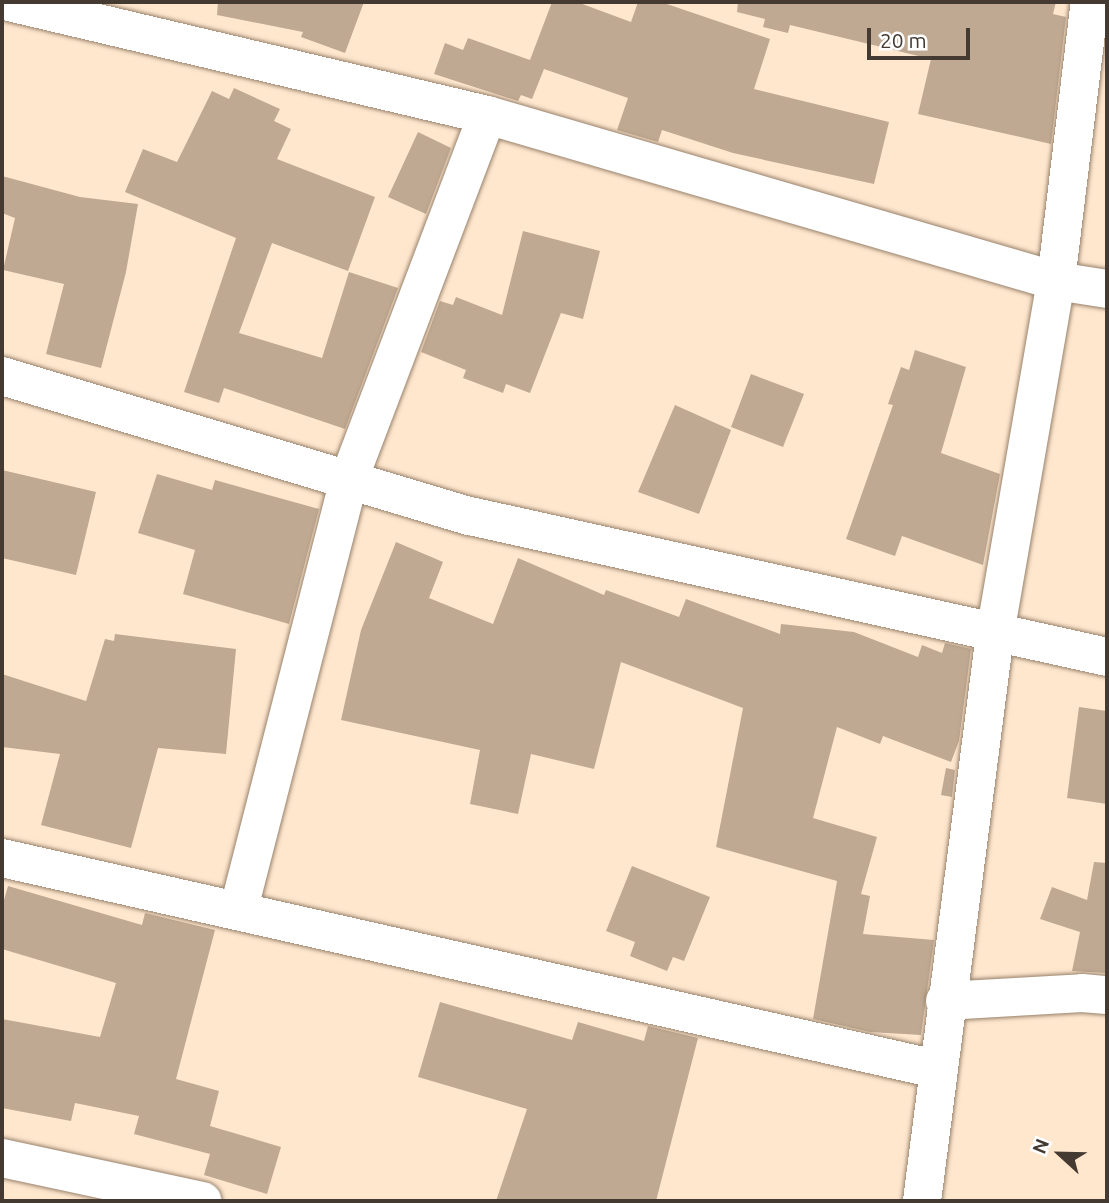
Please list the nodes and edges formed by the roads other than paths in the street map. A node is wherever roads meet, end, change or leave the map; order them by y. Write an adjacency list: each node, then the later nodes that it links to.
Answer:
1 (9, 2): 3 (street)
2 (1090, 2): 4 (street)
3 (487, 116): 4 (street); 7 (street)
4 (1056, 281): 5 (street); 8 (street)
5 (1107, 289)
6 (2, 376): 7 (street)
7 (349, 479): 8 (street); 11 (street)
8 (995, 634): 9 (street); 13 (street)
9 (1107, 657)
10 (2, 858): 11 (street)
11 (239, 908): 14 (street)
12 (1107, 995): 13 (street)
13 (945, 1002): 14 (street)
14 (936, 1069): 17 (street)
15 (2, 1158): 16 (street)
16 (202, 1201)
17 (922, 1201)

